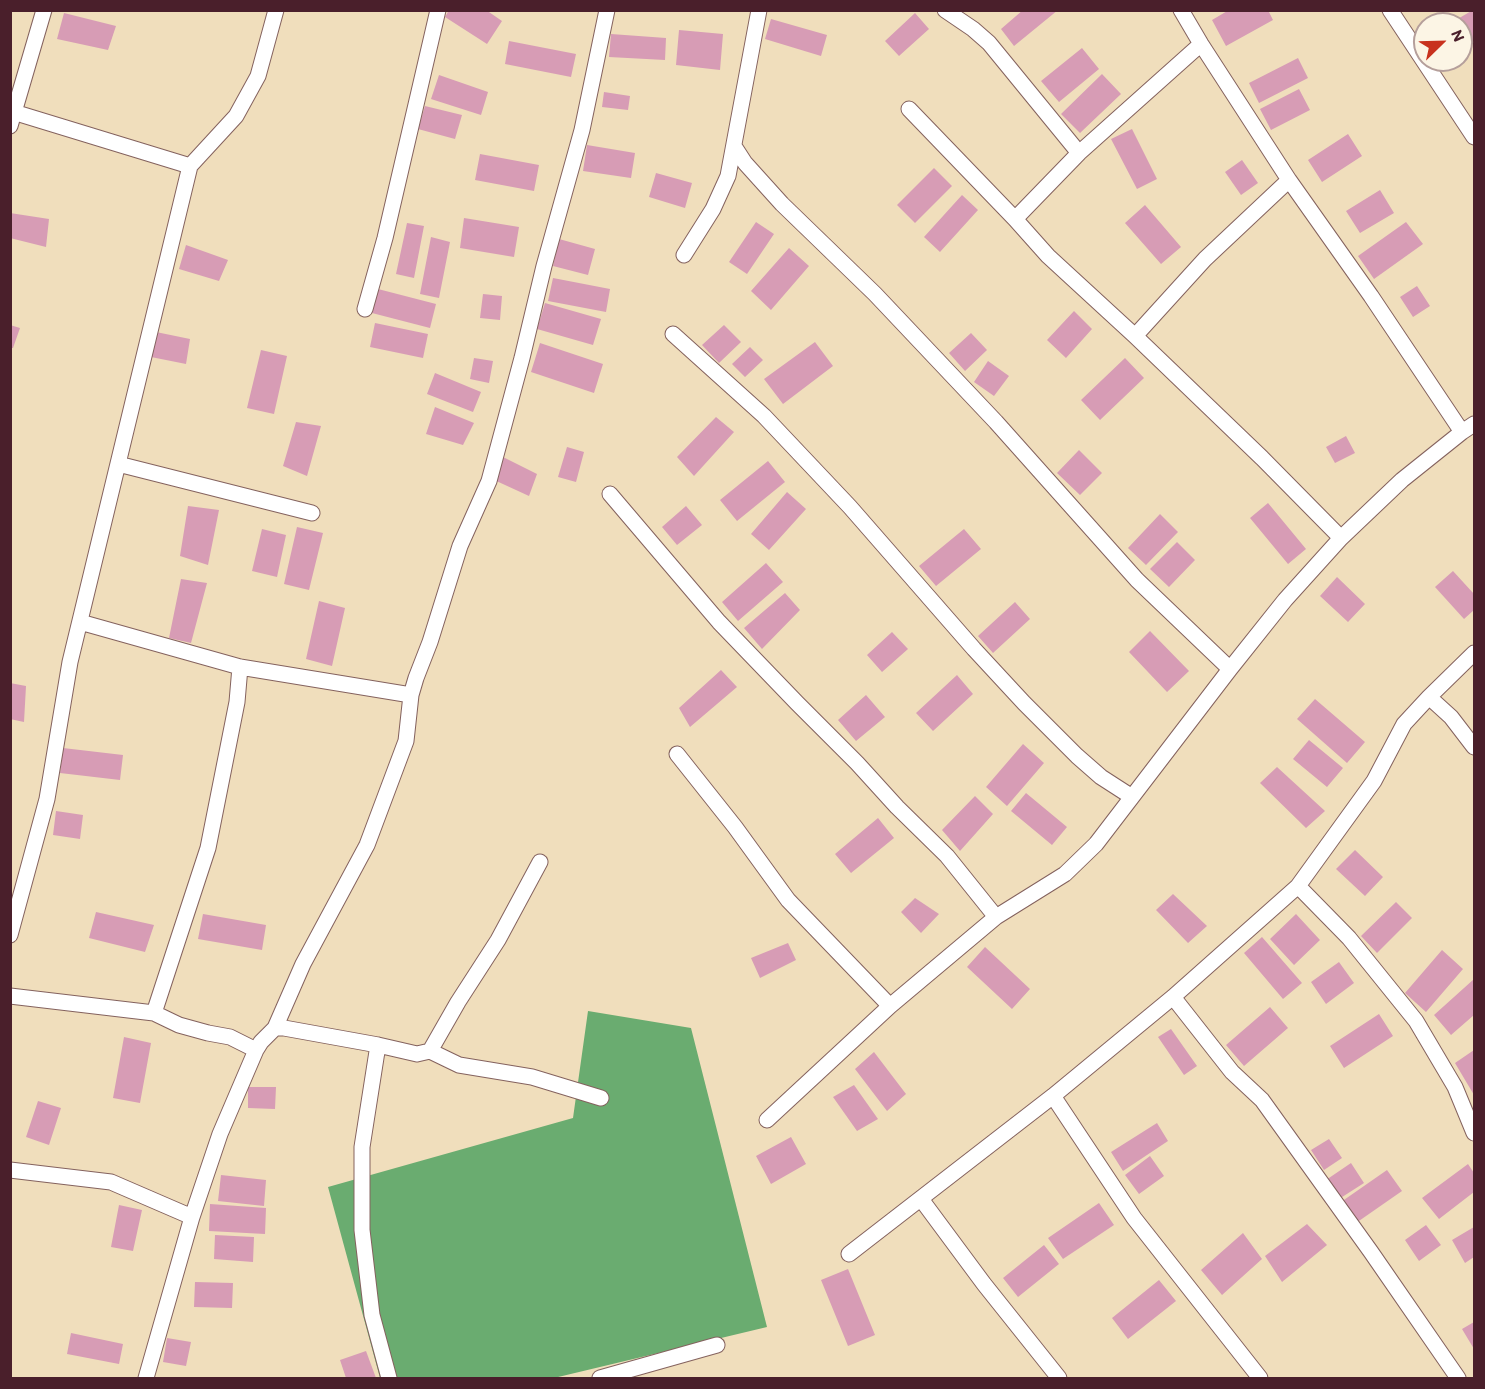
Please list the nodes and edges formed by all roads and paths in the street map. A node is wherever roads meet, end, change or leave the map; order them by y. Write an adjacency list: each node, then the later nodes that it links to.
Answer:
1 (44, 10): 11 (street)
2 (276, 10): 15 (street)
3 (438, 10): 19 (street)
4 (607, 10): 31 (street)
5 (759, 10): 13 (street)
6 (945, 10): 14 (street)
7 (1181, 10): 9 (street)
8 (1390, 10): 12 (street)
9 (1201, 44): 14 (street); 16 (street)
10 (909, 109): 17 (street)
11 (12, 116): 15 (street)
12 (1474, 137)
13 (734, 146): 18 (street); 30 (street)
14 (1079, 153): 17 (street)
15 (190, 166): 23 (street)
16 (1289, 180): 21 (street); 22 (street)
17 (1015, 219): 21 (street)
18 (684, 255)
19 (365, 309)
20 (673, 334): 35 (street)
21 (1135, 336): 26 (street)
22 (1468, 428): 26 (street)
23 (118, 464): 25 (street); 27 (street)
24 (610, 494): 38 (street)
25 (312, 513)
26 (1341, 538): 30 (street)
27 (80, 622): 29 (street); 39 (street)
28 (1474, 653): 32 (street)
29 (240, 668): 31 (street); 43 (street)
30 (1230, 669): 35 (street)
31 (411, 696): 44 (street)
32 (1429, 697): 33 (street); 37 (street)
33 (1474, 747)
34 (677, 754): 42 (street)
35 (1132, 797): 38 (street)
36 (540, 862): 47 (street)
37 (1299, 886): 41 (street); 51 (street)
38 (996, 917): 42 (street)
39 (10, 935)
40 (10, 996): 43 (street)
41 (1173, 997): 48 (street); 62 (street)
42 (890, 1006): 50 (street)
43 (154, 1013): 46 (street)
44 (275, 1029): 45 (street); 46 (street)
45 (378, 1045): 47 (street); 58 (street)
46 (256, 1050): 54 (street)
47 (430, 1051): 49 (street)
48 (1053, 1096): 53 (street); 61 (street)
49 (601, 1098)
50 (767, 1120)
51 (1474, 1133)
52 (10, 1170): 54 (street)
53 (921, 1199): 55 (street); 60 (street)
54 (192, 1217): 57 (street)
55 (849, 1254)
56 (717, 1345): 59 (street)
57 (146, 1378)
58 (389, 1378)
59 (600, 1378)
60 (1059, 1378)
61 (1260, 1378)
62 (1458, 1378)

